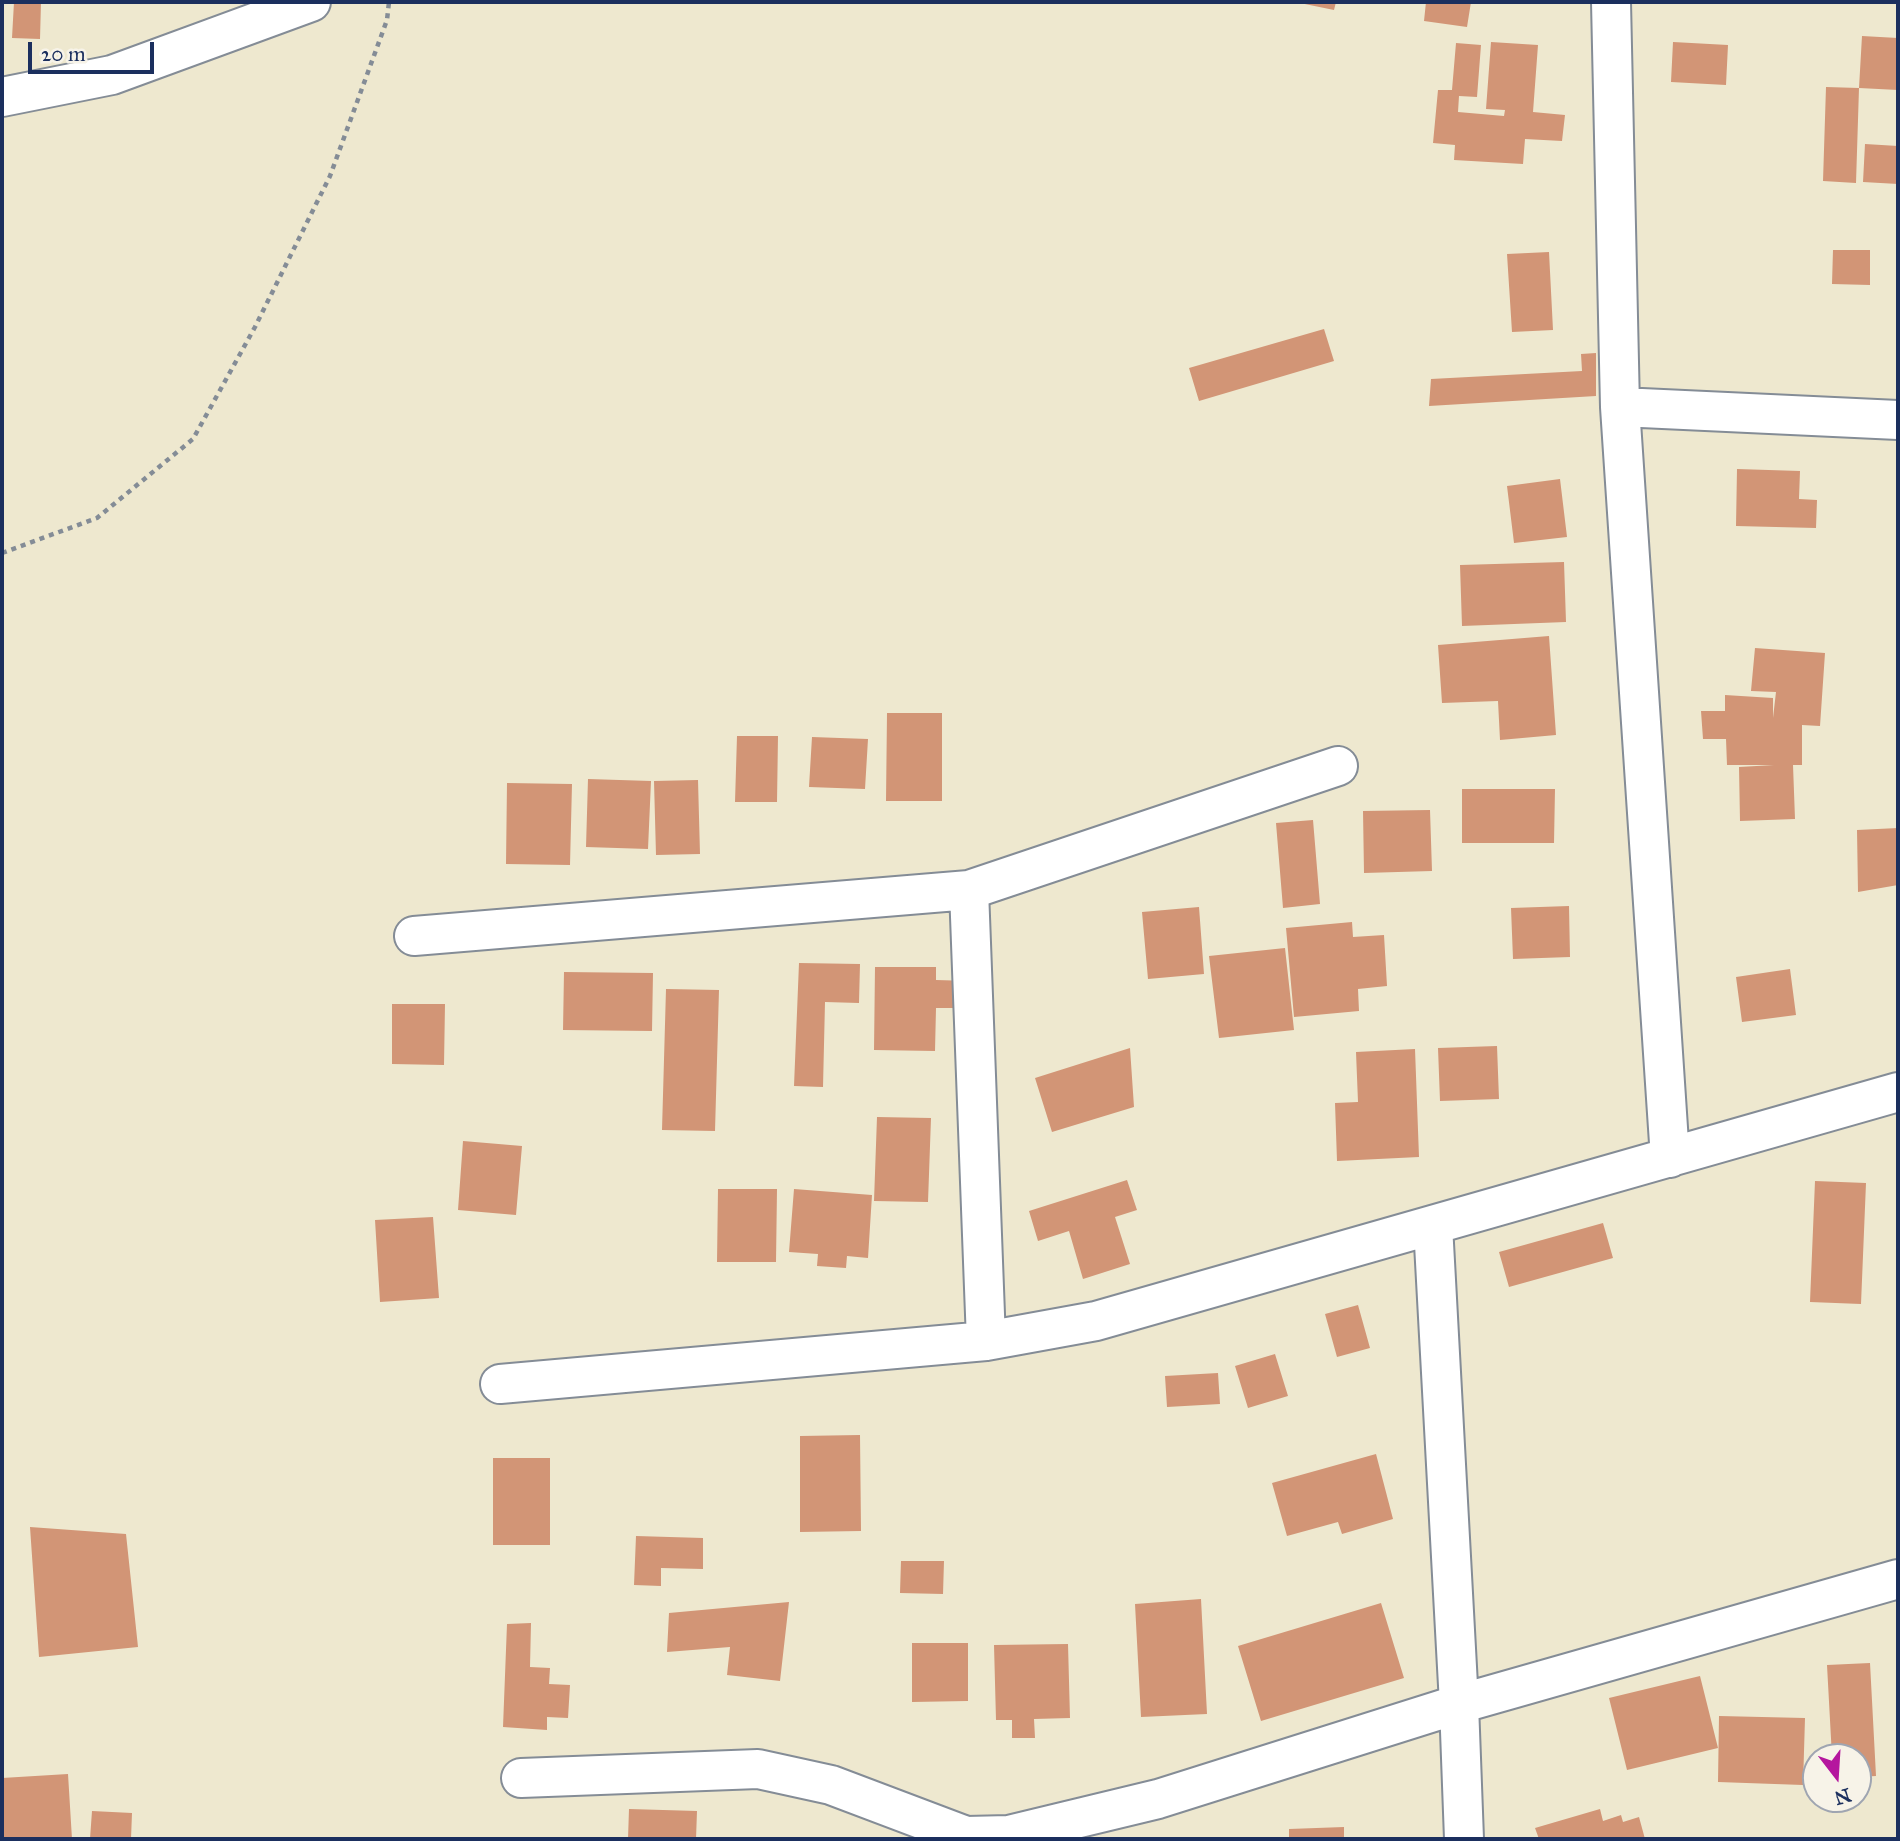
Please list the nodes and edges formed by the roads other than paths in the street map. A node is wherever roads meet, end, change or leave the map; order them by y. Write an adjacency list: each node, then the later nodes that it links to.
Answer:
1 (311, 2): 3 (street)
2 (1611, 2): 4 (street)
3 (2, 97)
4 (1620, 407): 5 (street); 10 (street)
5 (1898, 420)
6 (1338, 766): 7 (street)
7 (969, 890): 8 (street); 12 (street)
8 (414, 936)
9 (1898, 1092): 10 (street)
10 (1670, 1158): 11 (street)
11 (1433, 1224): 12 (street); 15 (street)
12 (986, 1340): 13 (street)
13 (500, 1384)
14 (1898, 1579): 15 (street)
15 (1459, 1704): 16 (street); 17 (street)
16 (521, 1778)
17 (1464, 1839)

